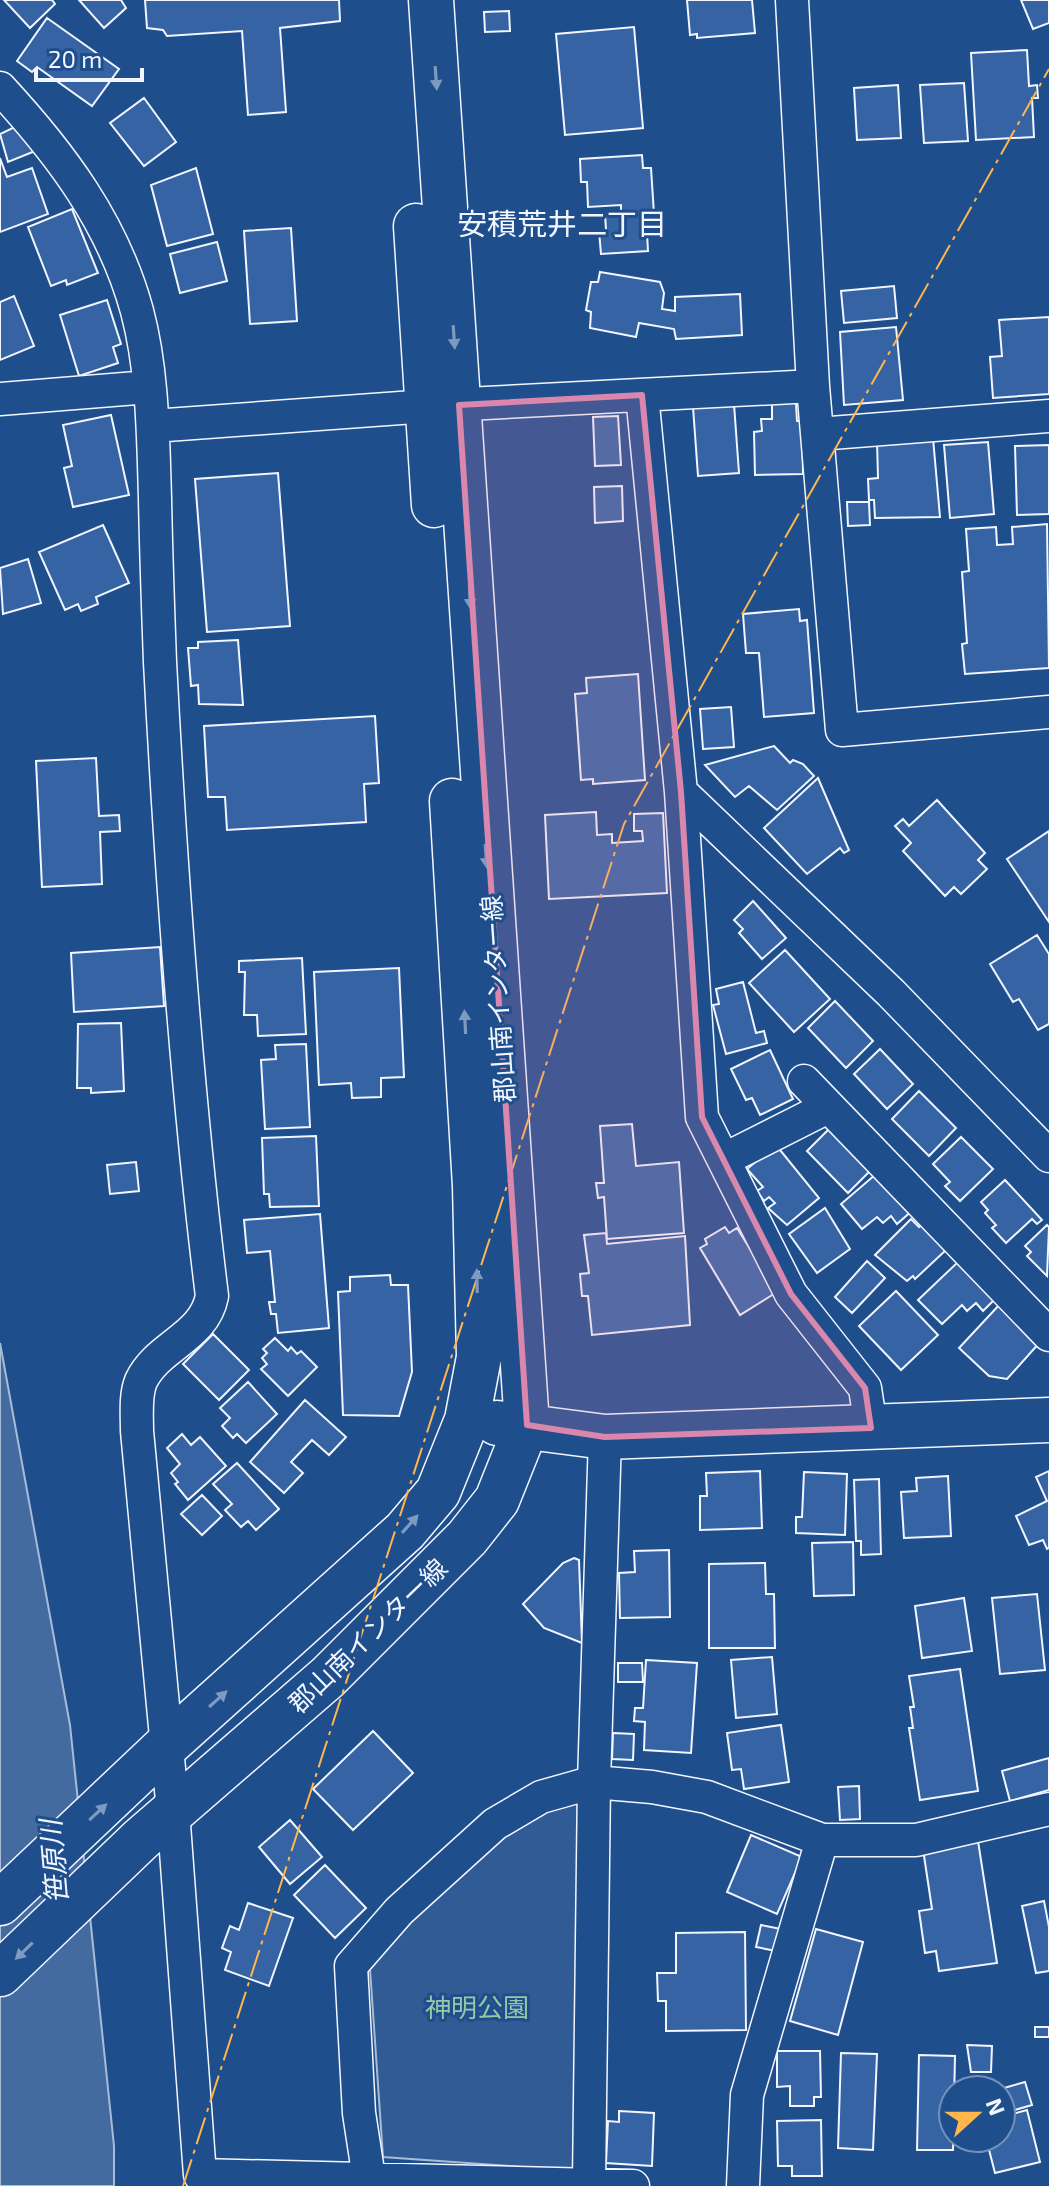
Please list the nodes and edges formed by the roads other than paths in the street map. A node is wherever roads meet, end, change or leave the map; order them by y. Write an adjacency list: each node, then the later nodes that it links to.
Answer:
1 (402, 0): 9 (street)
2 (431, 0): 9 (street, 郡山南インター線, one-way to 9)
3 (792, 0): 5 (street)
4 (0, 88): 6 (street)
5 (813, 386): 7 (street); 12 (street)
6 (149, 387): 8 (street); 11 (street)
7 (642, 395): 9 (street); 14 (street)
8 (0, 399)
9 (443, 406): 11 (street); 20 (street, one-way to 9); 22 (street, 郡山南インター線, one-way to 22)
10 (1049, 416): 12 (street)
11 (153, 426): 25 (street)
12 (818, 434): 13 (street)
13 (1049, 712)
14 (681, 792): 17 (street); 18 (street)
15 (804, 1081): 16 (street)
16 (826, 1108): 18 (street); 19 (street)
17 (1049, 1156)
18 (725, 1159): 23 (street)
19 (1049, 1335)
20 (467, 1420): 22 (street); 25 (street, one-way to 20)
21 (1049, 1420): 23 (street)
22 (527, 1425): 24 (street); 28 (street, 郡山南インター線)
23 (871, 1428): 24 (street)
24 (605, 1437): 26 (street)
25 (153, 1759): 28 (street); 30 (street, one-way to 25)
26 (594, 1782): 29 (street); 32 (street); 33 (street)
27 (1049, 1809): 29 (street)
28 (173, 1811): 31 (street, 郡山南インター線, one-way to 31); 32 (street)
29 (822, 1840): 35 (street)
30 (0, 1903)
31 (0, 1974)
32 (369, 2178): 33 (street)
33 (589, 2183): 34 (street)
34 (633, 2186)
35 (743, 2186)

